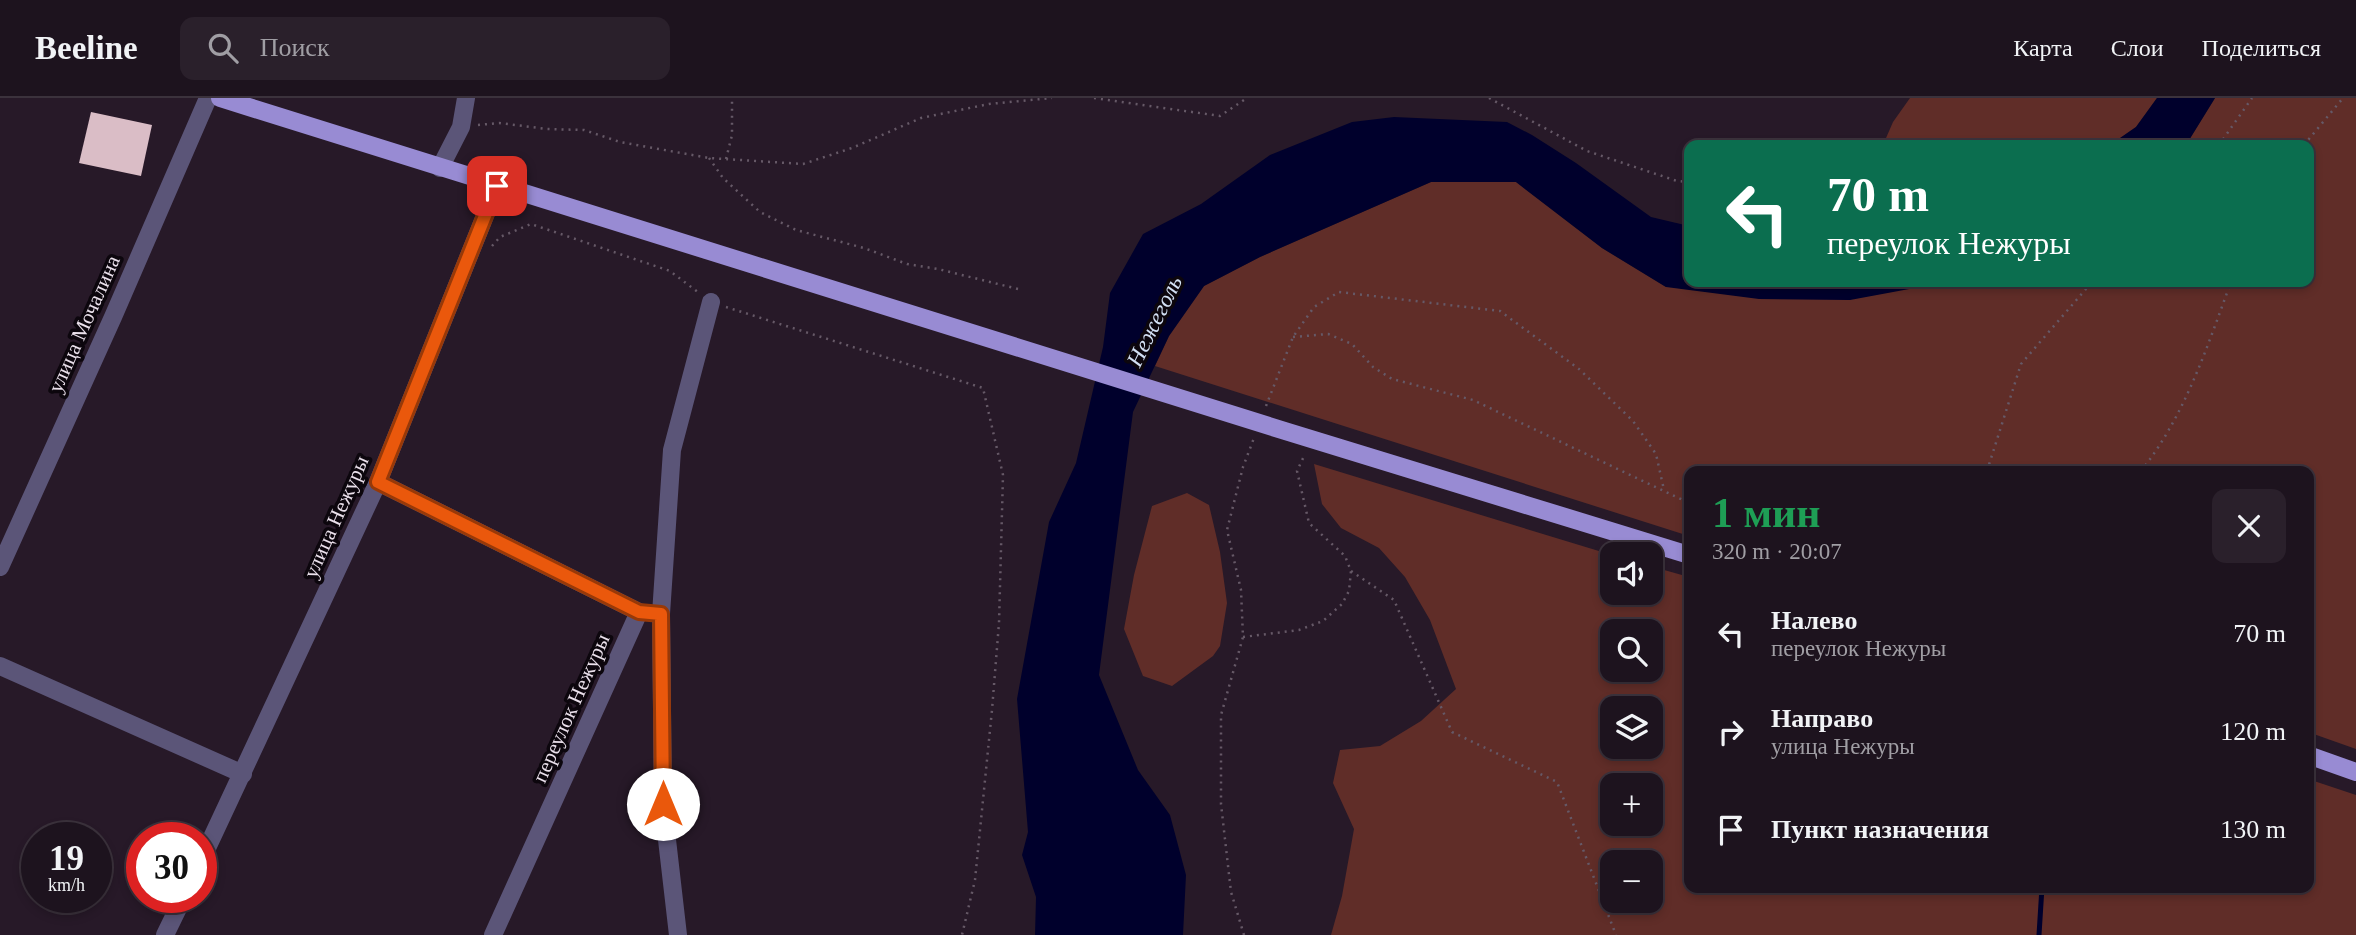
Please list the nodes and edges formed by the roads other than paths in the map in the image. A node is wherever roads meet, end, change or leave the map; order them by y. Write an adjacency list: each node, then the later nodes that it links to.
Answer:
1 (208, 98): 9 (street, улица Мочалина)
2 (220, 98): 4 (main road)
3 (466, 98): 4 (street)
4 (440, 168): 5 (main road)
5 (497, 186): 7 (street, улица Нежуры); 8 (main road)
6 (711, 302): 11 (street)
7 (378, 482): 10 (street); 15 (street, улица Нежуры)
8 (1684, 553)
9 (0, 567)
10 (639, 612): 11 (street); 19 (street, переулок Нежуры)
11 (661, 614): 20 (street)
12 (0, 666): 15 (street)
13 (2314, 757): 14 (main road)
14 (2356, 772)
15 (243, 774): 16 (street, улица Нежуры)
16 (217, 827)
17 (176, 913): 18 (street)
18 (165, 935)
19 (494, 935)
20 (678, 935)

